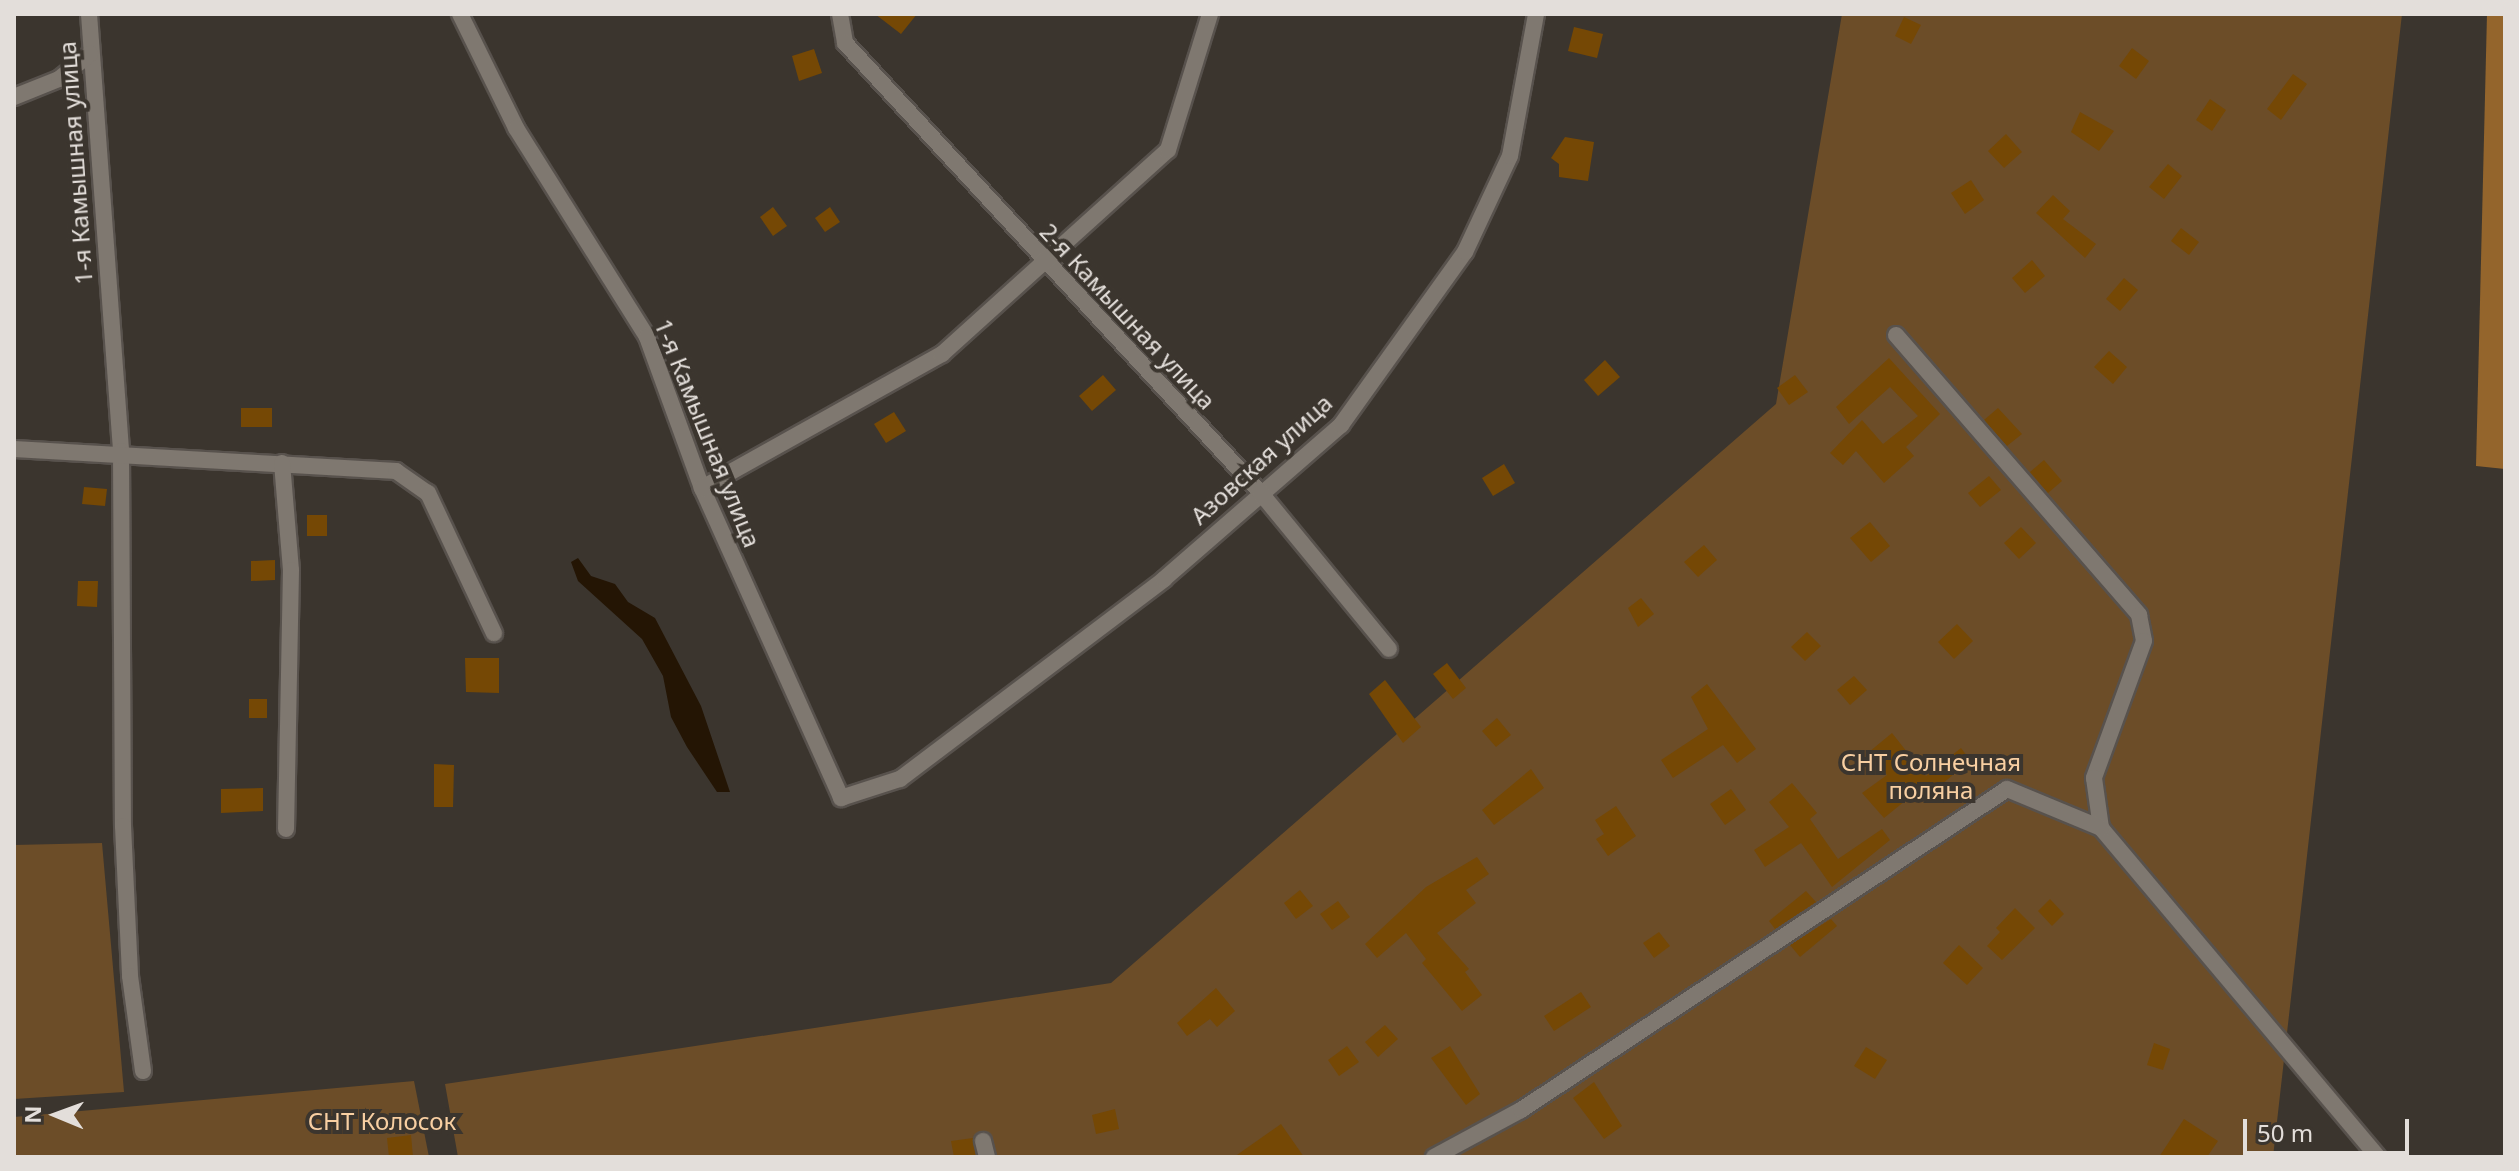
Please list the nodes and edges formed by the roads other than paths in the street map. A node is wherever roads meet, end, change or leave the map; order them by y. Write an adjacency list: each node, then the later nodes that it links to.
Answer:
1 (89, 14): 6 (street, 1-я Камышная улица)
2 (460, 14): 13 (street, 1-я Камышная улица)
3 (840, 14): 8 (street, 2-я Камышная улица)
4 (1210, 14): 8 (street)
5 (1536, 14): 14 (street, Азовская улица)
6 (90, 54): 7 (street); 11 (street, 1-я Камышная улица)
7 (14, 97)
8 (1043, 261): 13 (street); 14 (street, 2-я Камышная улица)
9 (1896, 335): 18 (street)
10 (14, 449): 11 (street)
11 (121, 451): 12 (street); 20 (street, 1-я Камышная улица)
12 (282, 463): 15 (street); 19 (street)
13 (702, 488): 17 (street, 1-я Камышная улица)
14 (1260, 492): 16 (street, 2-я Камышная улица); 17 (street, Азовская улица)
15 (494, 633)
16 (1389, 649)
17 (841, 798)
18 (2101, 828): 21 (street); 22 (street)
19 (286, 829)
20 (143, 1071)
21 (1434, 1157)
22 (2378, 1157)

